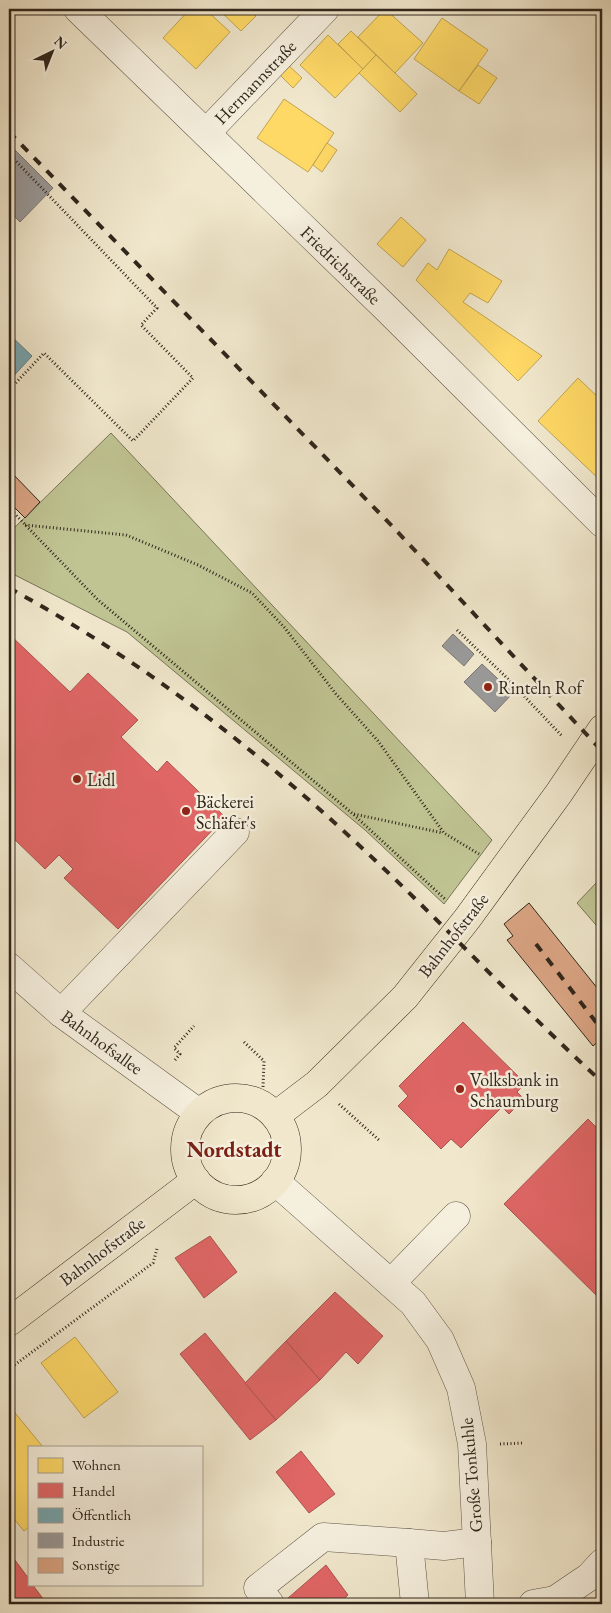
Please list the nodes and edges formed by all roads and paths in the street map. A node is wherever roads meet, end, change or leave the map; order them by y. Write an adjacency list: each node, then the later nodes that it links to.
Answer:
1 (78, 9): 3 (street, Friedrichstraße)
2 (325, 9): 3 (street, Hermannstraße)
3 (206, 133): 7 (street, Friedrichstraße)
4 (9, 154): 5 (path)
5 (9, 390)
6 (9, 508): 8 (path)
7 (602, 523)
8 (25, 525): 12 (path); 14 (path)
9 (456, 630): 11 (path)
10 (602, 729): 11 (main road, Bahnhofstraße)
11 (582, 758): 15 (main road, Bahnhofstraße)
12 (353, 814): 14 (path); 16 (path)
13 (235, 832): 18 (street)
14 (444, 833): 15 (path)
15 (504, 868): 16 (main road, Bahnhofstraße)
16 (467, 919): 22 (main road, Bahnhofstraße)
17 (9, 967): 18 (street, Bahnhofsallee)
18 (61, 1013): 24 (street, Bahnhofsallee)
19 (194, 1026): 21 (path)
20 (244, 1042): 23 (path)
21 (174, 1048)
22 (317, 1084): 23 (main road, Bahnhofstraße); 25 (path)
23 (269, 1111): 24 (main road); 27 (main road)
24 (199, 1113): 26 (main road)
25 (380, 1141)
26 (196, 1180): 27 (main road); 31 (main road, Bahnhofstraße)
27 (275, 1181): 30 (street, Große Tonkuhle)
28 (456, 1216): 30 (street)
29 (158, 1246): 32 (path)
30 (391, 1283): 33 (street, Große Tonkuhle)
31 (9, 1322)
32 (9, 1369)
33 (477, 1542): 34 (street); 38 (street, Große Tonkuhle)
34 (409, 1544): 36 (street); 37 (street)
35 (602, 1563): 39 (street)
36 (270, 1604)
37 (415, 1604)
38 (480, 1604)
39 (533, 1604)

